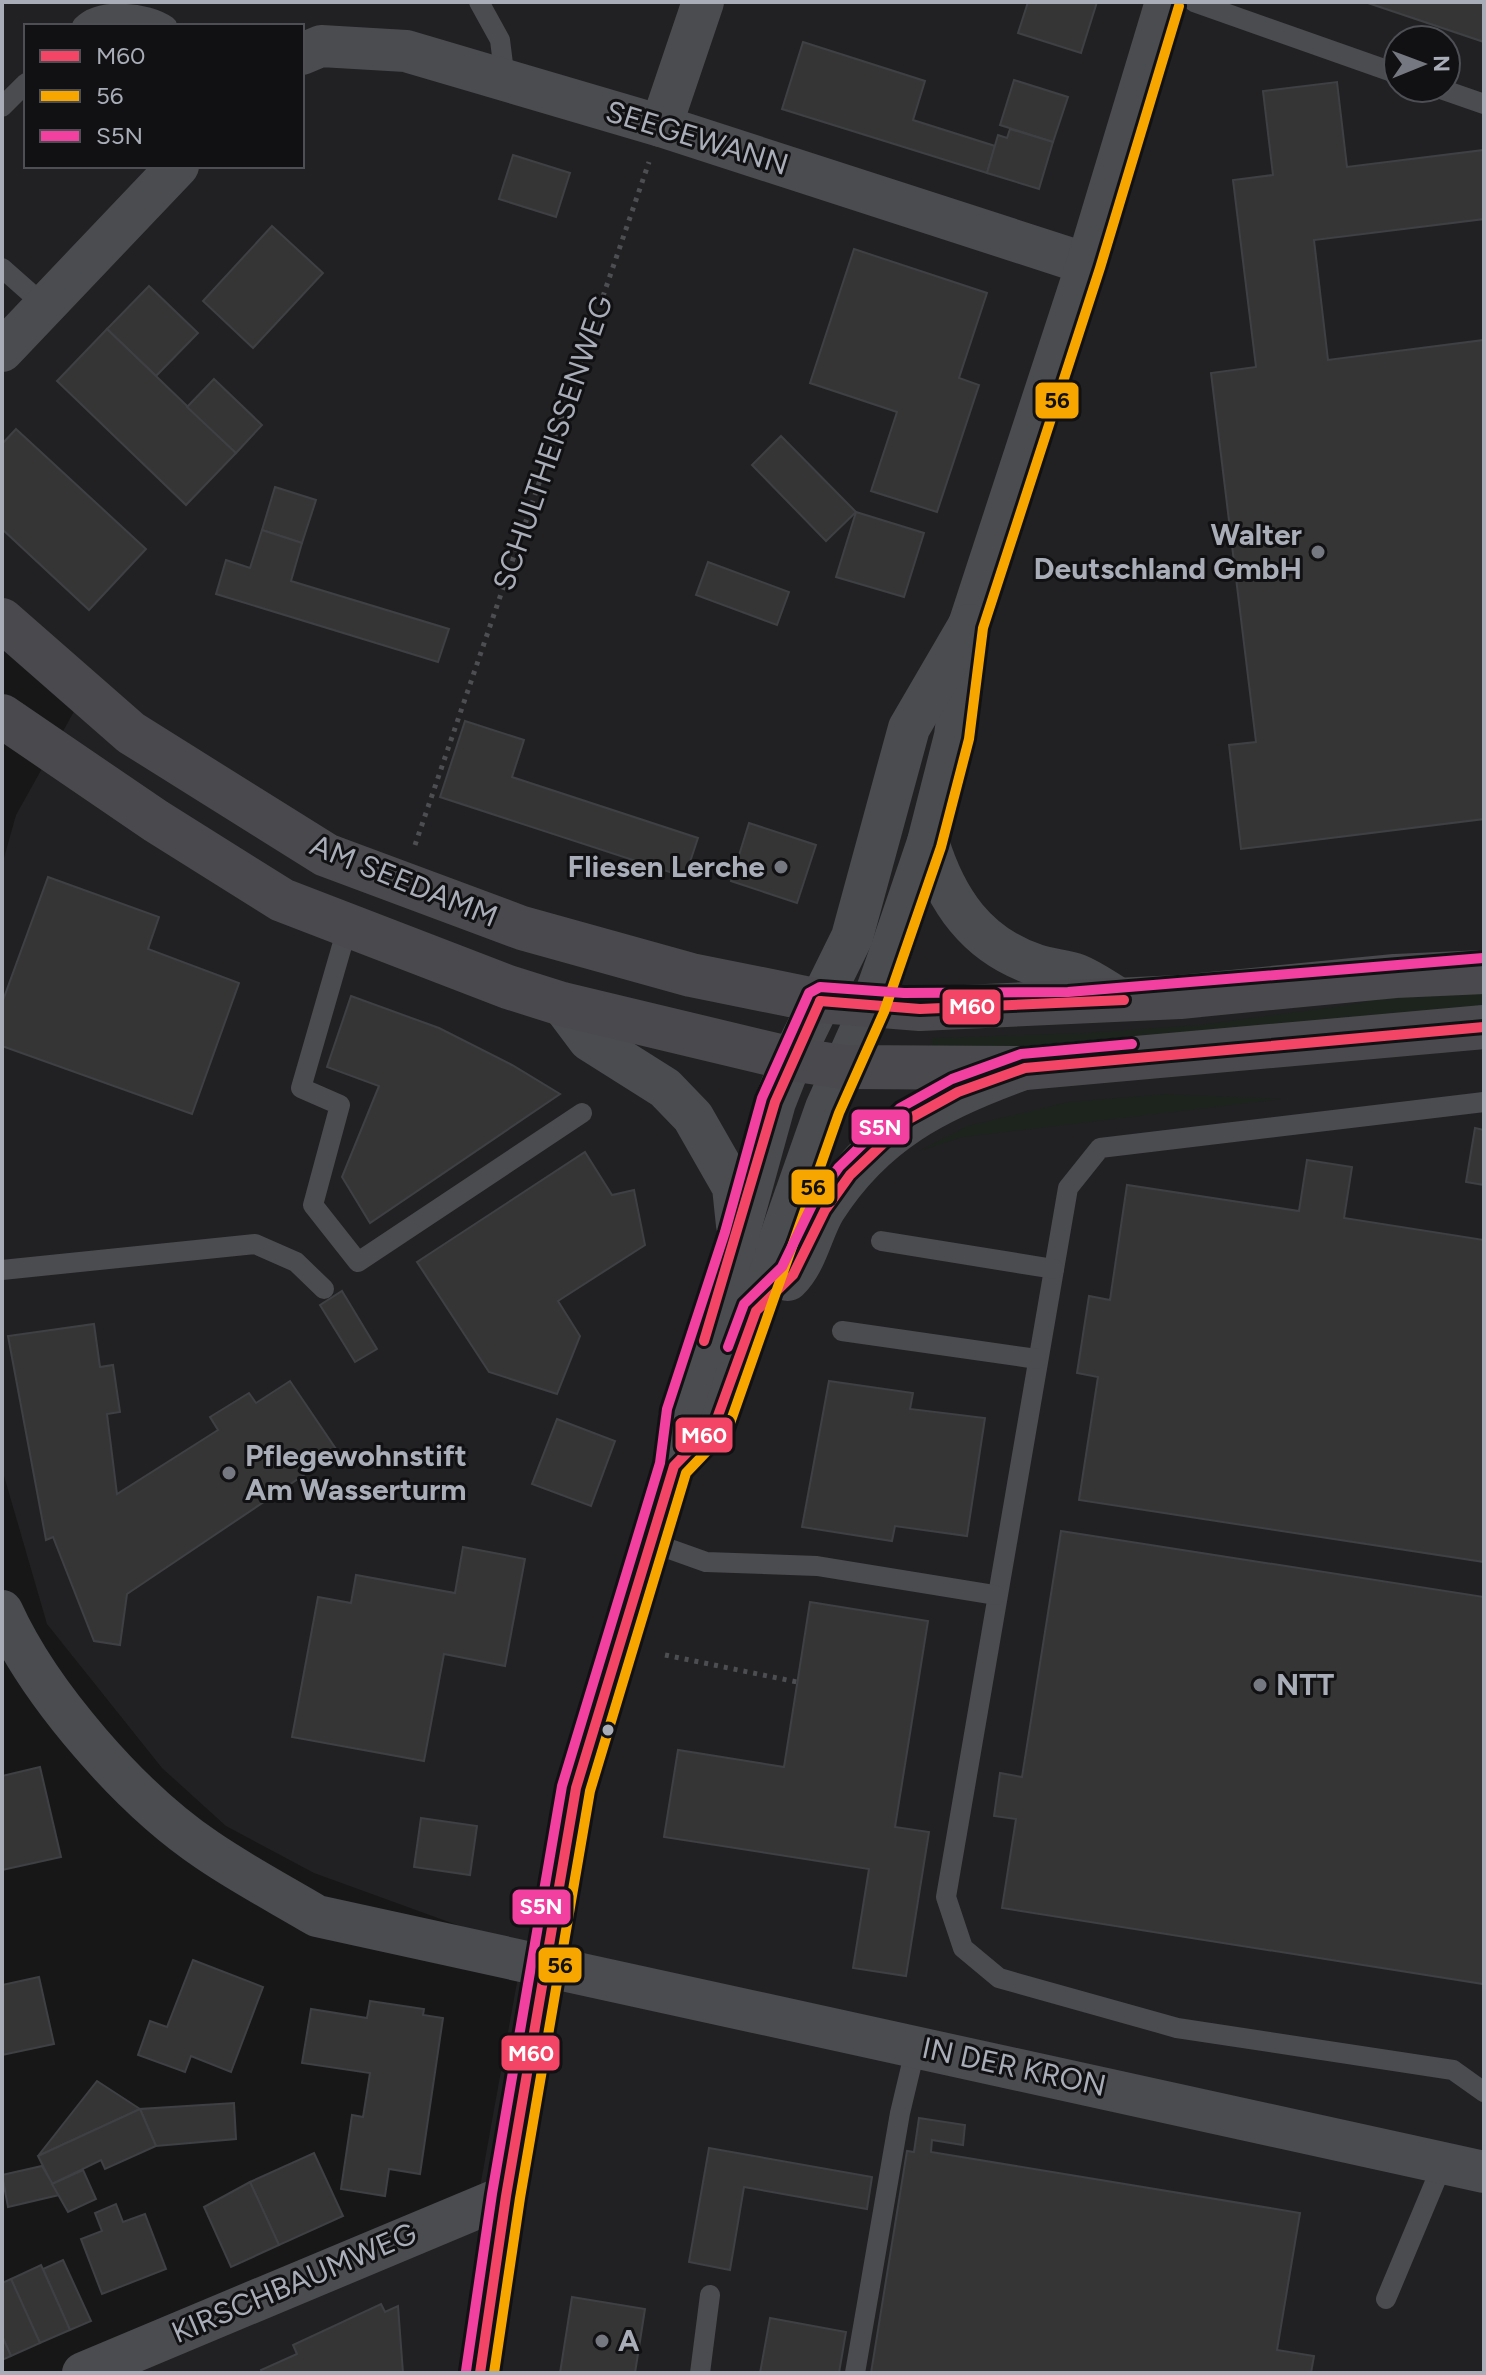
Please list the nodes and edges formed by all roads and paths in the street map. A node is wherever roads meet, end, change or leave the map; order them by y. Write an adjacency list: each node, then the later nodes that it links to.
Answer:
1 (479, 2): 9 (lane)
2 (703, 2): 14 (street)
3 (1166, 2): 16 (street)
4 (1194, 2): 8 (lane)
5 (84, 24): 6 (lane)
6 (161, 24)
7 (304, 53): 9 (street, SEEGEWANN)
8 (1382, 68)
9 (505, 80): 14 (street, SEEGEWANN)
10 (24, 85): 13 (lane)
11 (1462, 96): 12 (lane)
12 (1484, 104)
13 (2, 107)
14 (661, 126): 16 (street, SEEGEWANN); 24 (path, SCHULTHEISSENWEG)
15 (176, 168): 18 (street)
16 (1087, 264): 21 (street)
17 (2, 268): 18 (lane)
18 (45, 306): 19 (street)
19 (2, 351)
20 (2, 620): 24 (main road, AM SEEDAMM)
21 (969, 625): 23 (street); 28 (street)
22 (2, 716): 25 (main road, AM SEEDAMM)
23 (928, 842): 27 (street); 30 (street)
24 (404, 884): 28 (main road, AM SEEDAMM)
25 (348, 925): 29 (main road, AM SEEDAMM); 36 (lane)
26 (1484, 972): 27 (main road, AM SEEDAMM)
27 (1121, 1000): 30 (main road, AM SEEDAMM)
28 (820, 1001): 30 (main road, AM SEEDAMM); 32 (street)
29 (562, 1004): 32 (main road, AM SEEDAMM); 37 (street)
30 (871, 1007): 33 (street)
31 (1484, 1027): 34 (main road, AM SEEDAMM)
32 (792, 1059): 33 (main road, AM SEEDAMM); 37 (street)
33 (843, 1067): 34 (main road, AM SEEDAMM); 42 (street)
34 (1025, 1068): 42 (street)
35 (1484, 1102): 39 (lane)
36 (582, 1113)
37 (738, 1236): 45 (street)
38 (881, 1241): 39 (lane)
39 (1054, 1269): 44 (lane)
40 (2, 1270): 41 (lane)
41 (324, 1289)
42 (756, 1311): 45 (street)
43 (842, 1331): 44 (lane)
44 (1037, 1359): 47 (lane)
45 (674, 1466): 46 (street)
46 (650, 1542): 47 (lane); 51 (street)
47 (995, 1595): 53 (lane)
48 (2, 1611): 51 (street, IN DER KRON)
49 (665, 1655): 50 (path)
50 (797, 1682)
51 (544, 1964): 52 (street, IN DER KRON); 56 (street)
52 (916, 2046): 54 (street, IN DER KRON); 62 (lane)
53 (1484, 2092)
54 (1443, 2163): 55 (street, IN DER KRON); 58 (lane)
55 (1484, 2172)
56 (506, 2196): 59 (street, KIRSCHBAUMWEG); 60 (street)
57 (710, 2295): 61 (lane)
58 (1386, 2299)
59 (83, 2373)
60 (480, 2373)
61 (700, 2373)
62 (855, 2373)

